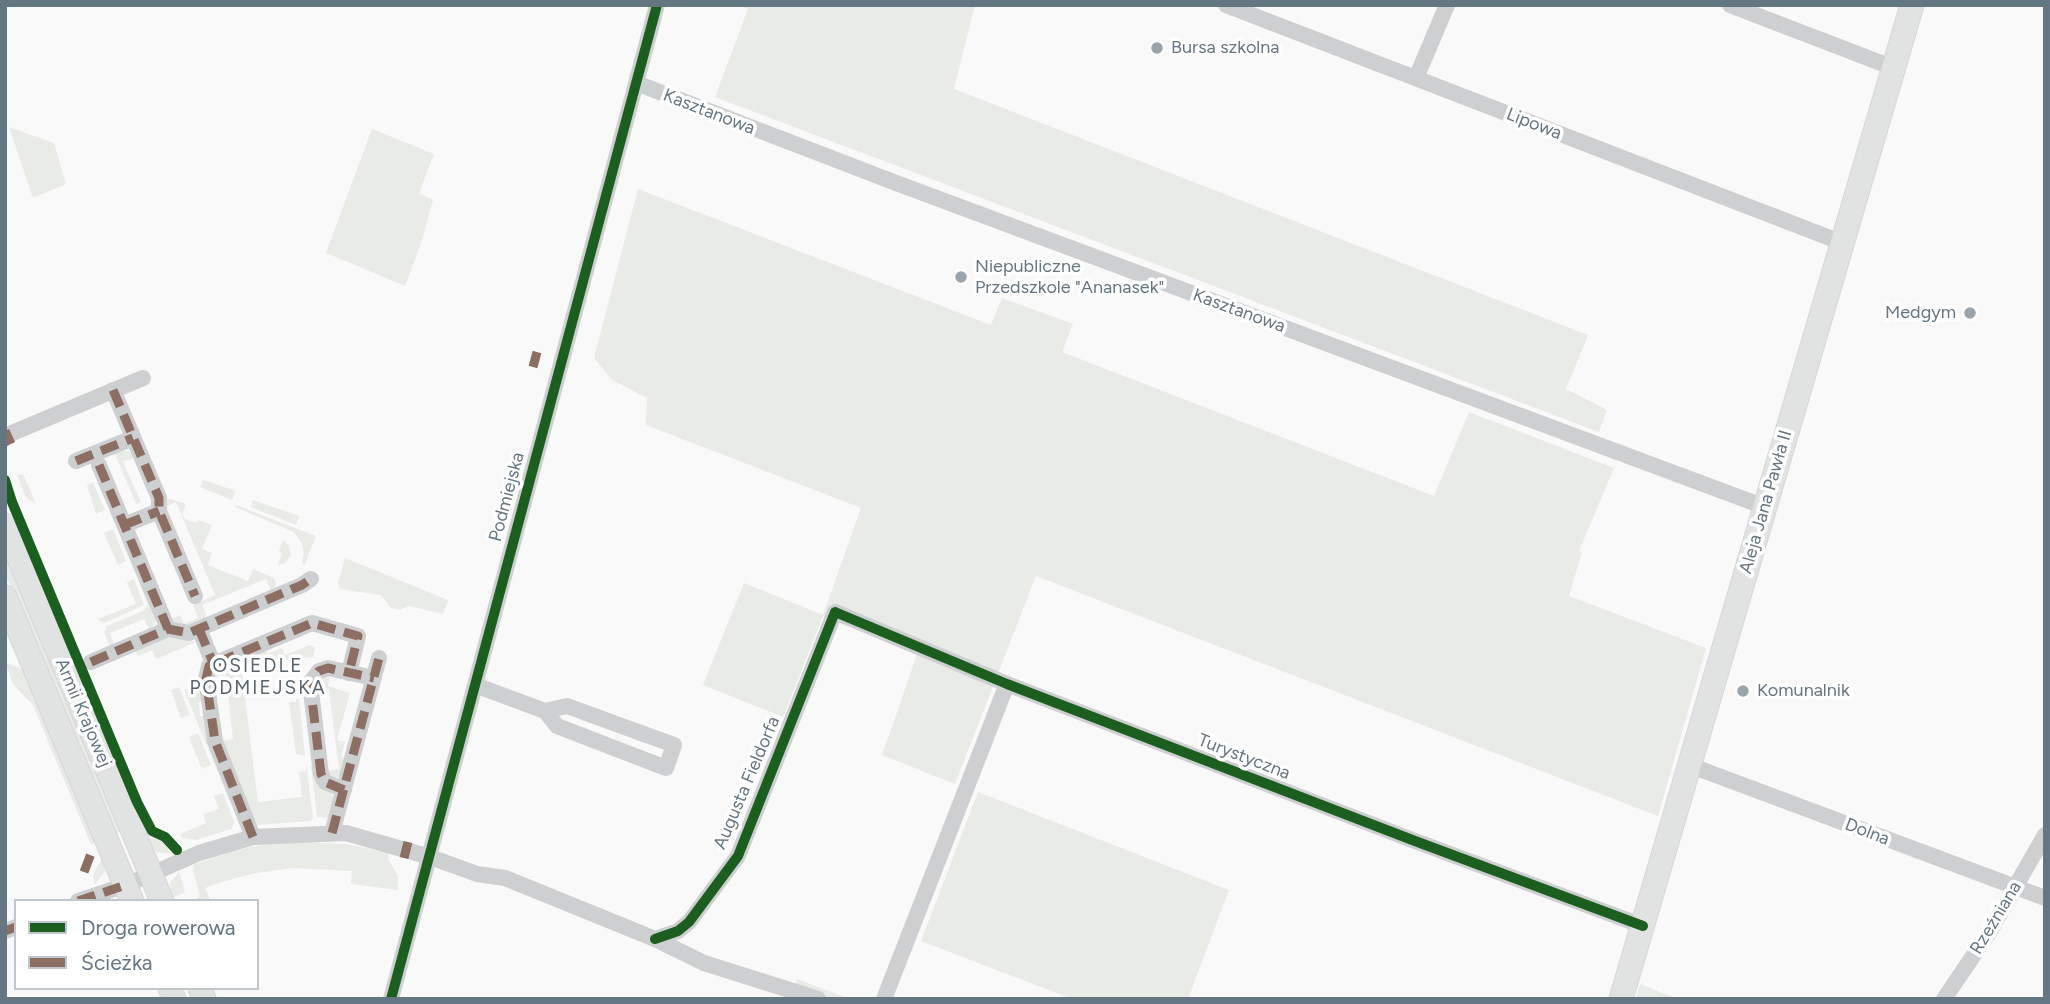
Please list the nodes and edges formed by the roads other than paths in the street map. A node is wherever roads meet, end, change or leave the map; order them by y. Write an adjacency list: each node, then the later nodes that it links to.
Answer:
1 (657, 5): 8 (street, Podmiejska)
2 (1226, 5): 7 (street, Lipowa)
3 (1447, 5): 7 (street)
4 (1730, 5): 6 (street)
5 (1912, 5): 6 (street, Aleja Jana Pawła II)
6 (1894, 68): 9 (street, Aleja Jana Pawła II)
7 (1416, 78): 9 (street, Lipowa)
8 (636, 83): 16 (street, Kasztanowa); 32 (street, Podmiejska)
9 (1843, 243): 16 (street, Aleja Jana Pawła II)
10 (143, 378): 11 (street)
11 (113, 390): 12 (street); 13 (street)
12 (5, 436)
13 (133, 438): 14 (street); 17 (street)
14 (76, 461)
15 (99, 465): 19 (street)
16 (1765, 507): 34 (street, Aleja Jana Pawła II)
17 (159, 511): 19 (street); 21 (street)
18 (5, 525): 40 (street, Armii Krajowej)
19 (124, 525): 24 (street)
20 (311, 579): 25 (street)
21 (195, 596)
22 (5, 597): 42 (street, Armii Krajowej)
23 (835, 612): 31 (street, Turystyczna); 47 (street, Augusta Fieldorfa)
24 (168, 629): 25 (street); 27 (street)
25 (199, 629): 28 (street)
26 (379, 658): 30 (street)
27 (91, 662)
28 (214, 665): 29 (street); 38 (street)
29 (349, 673): 30 (street); 35 (street)
30 (374, 678): 35 (street)
31 (1007, 684): 46 (street, Turystyczna); 50 (street)
32 (475, 685): 33 (street); 39 (street, Podmiejska)
33 (545, 711): 33 (street)
34 (1689, 765): 41 (street, Dolna); 46 (street, Aleja Jana Pawła II)
35 (344, 790): 36 (street)
36 (332, 833): 38 (street); 39 (street)
37 (2045, 835): 41 (street, Rzeźniana)
38 (253, 837): 40 (street)
39 (430, 857): 47 (street); 48 (street, Podmiejska)
40 (151, 875): 42 (street); 45 (street, Armii Krajowej)
41 (2014, 887): 43 (street, Dolna); 52 (street, Rzeźniana)
42 (129, 893): 44 (street)
43 (2045, 898)
44 (91, 899)
45 (161, 899)
46 (1643, 926): 51 (street, Aleja Jana Pawła II)
47 (655, 939): 49 (street)
48 (391, 999)
49 (818, 999)
50 (884, 999)
51 (1621, 999)
52 (1944, 999)

